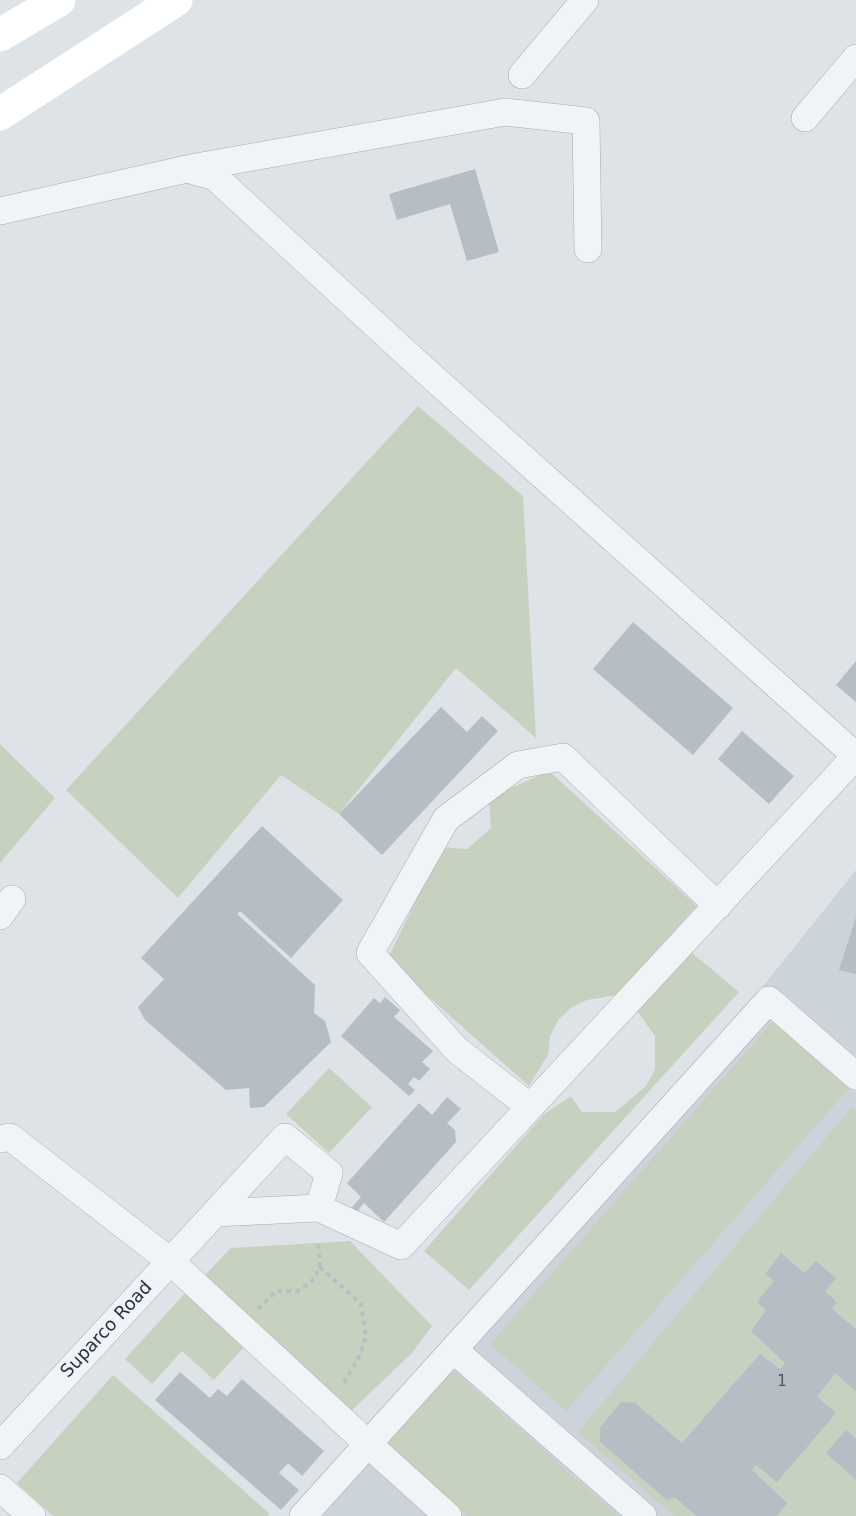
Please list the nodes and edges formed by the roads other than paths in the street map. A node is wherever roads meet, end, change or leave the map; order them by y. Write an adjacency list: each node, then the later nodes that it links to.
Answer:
1 (59, 0): 4 (street)
2 (176, 0): 7 (street)
3 (585, 0): 6 (street)
4 (0, 35)
5 (856, 58): 8 (street)
6 (522, 75)
7 (0, 114)
8 (805, 118)
9 (187, 169): 10 (street); 11 (street); 12 (street)
10 (0, 212)
11 (588, 249)
12 (856, 756): 13 (street)
13 (718, 906): 15 (street); 15 (street)
14 (856, 1076): 20 (street)
15 (530, 1107): 17 (street)
16 (0, 1139): 19 (street)
17 (319, 1208): 18 (street); 18 (street, Suparco Road)
18 (214, 1213): 19 (street, Suparco Road)
19 (170, 1261): 21 (street); 22 (street, Suparco Road)
20 (454, 1350): 21 (street); 27 (street)
21 (368, 1444): 25 (street); 26 (street)
22 (0, 1446)
23 (0, 1488): 24 (street)
24 (32, 1516)
25 (303, 1516)
26 (448, 1516)
27 (643, 1516)

